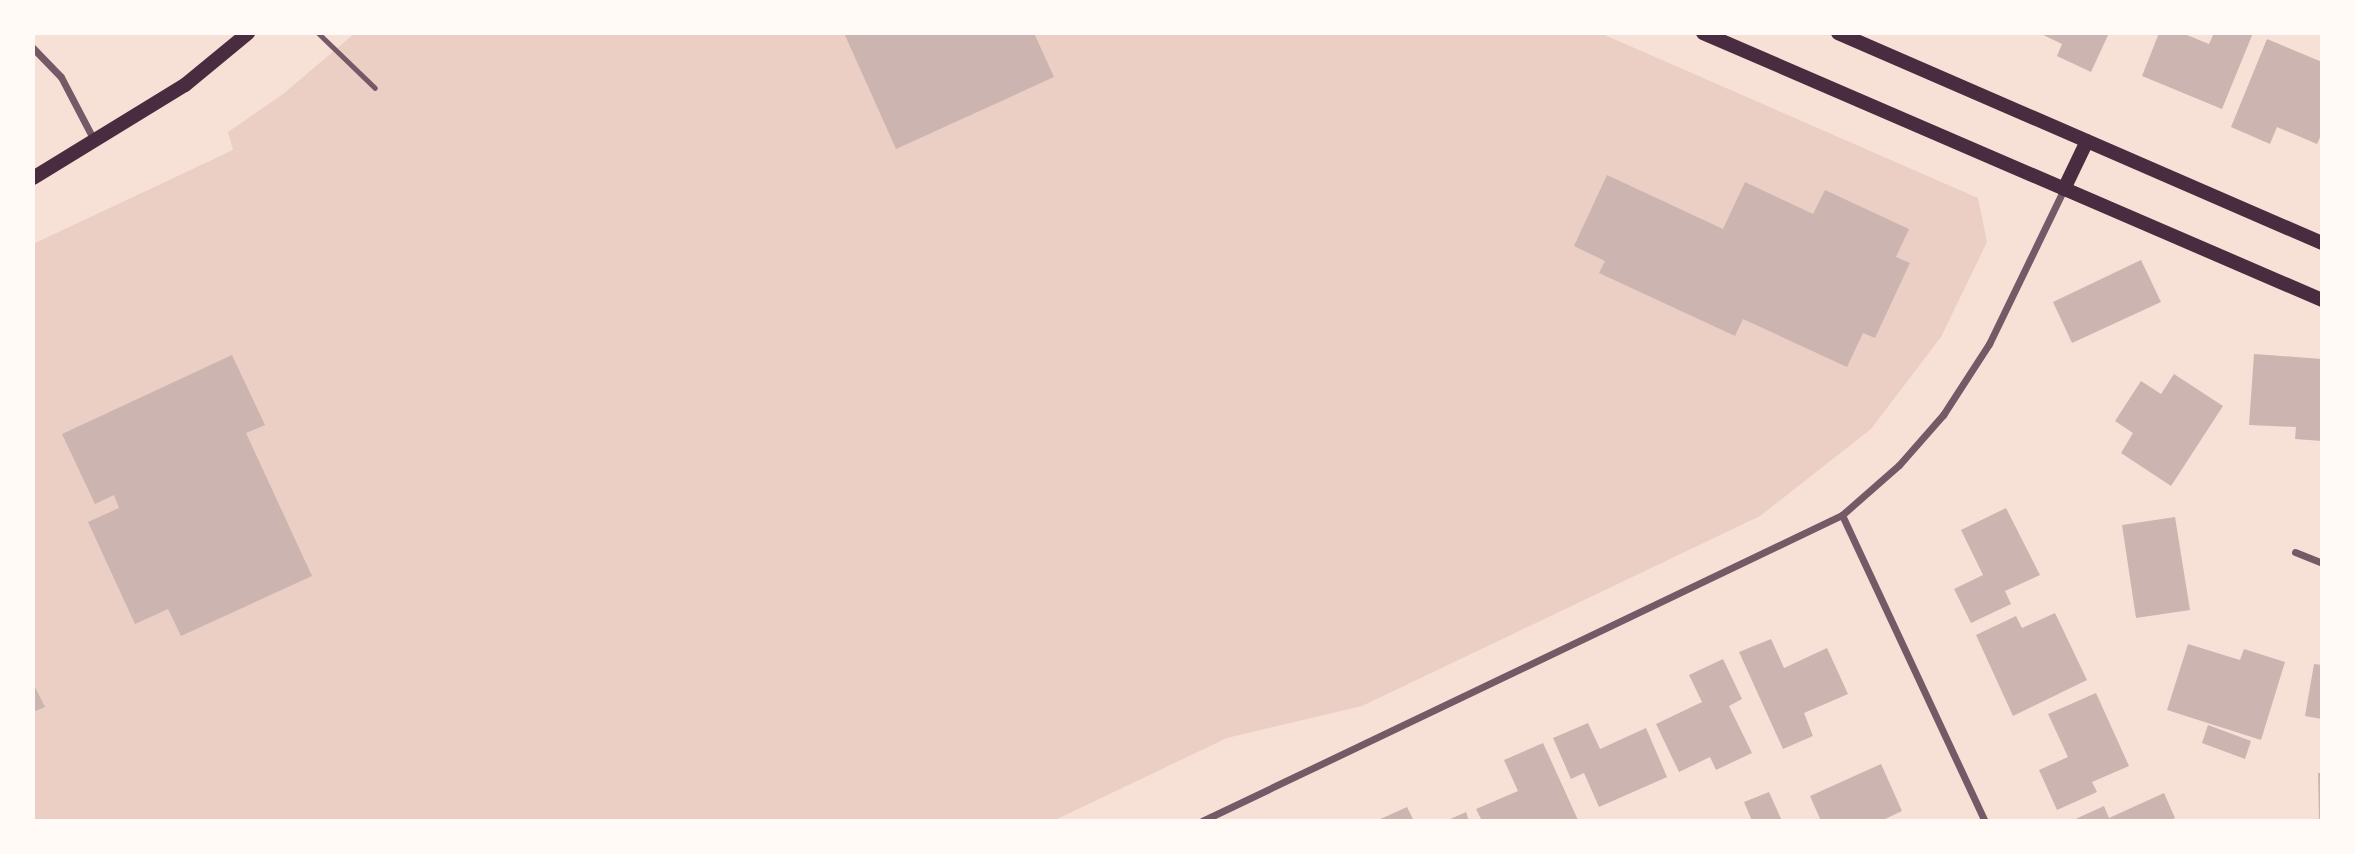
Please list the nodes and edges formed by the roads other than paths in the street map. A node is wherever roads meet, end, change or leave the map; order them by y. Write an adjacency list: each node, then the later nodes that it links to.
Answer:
1 (248, 33): 8 (main road)
2 (318, 33): 6 (lane)
3 (1703, 33): 10 (main road)
4 (1838, 33): 7 (main road)
5 (33, 48): 8 (street)
6 (375, 88)
7 (2087, 141): 10 (main road); 11 (main road)
8 (96, 143): 9 (main road)
9 (33, 178)
10 (2064, 189): 12 (main road); 13 (street)
11 (2322, 243)
12 (2322, 300)
13 (1842, 515): 16 (street); 17 (street)
14 (2295, 552): 15 (street)
15 (2322, 563)
16 (1202, 821)
17 (1985, 821)

